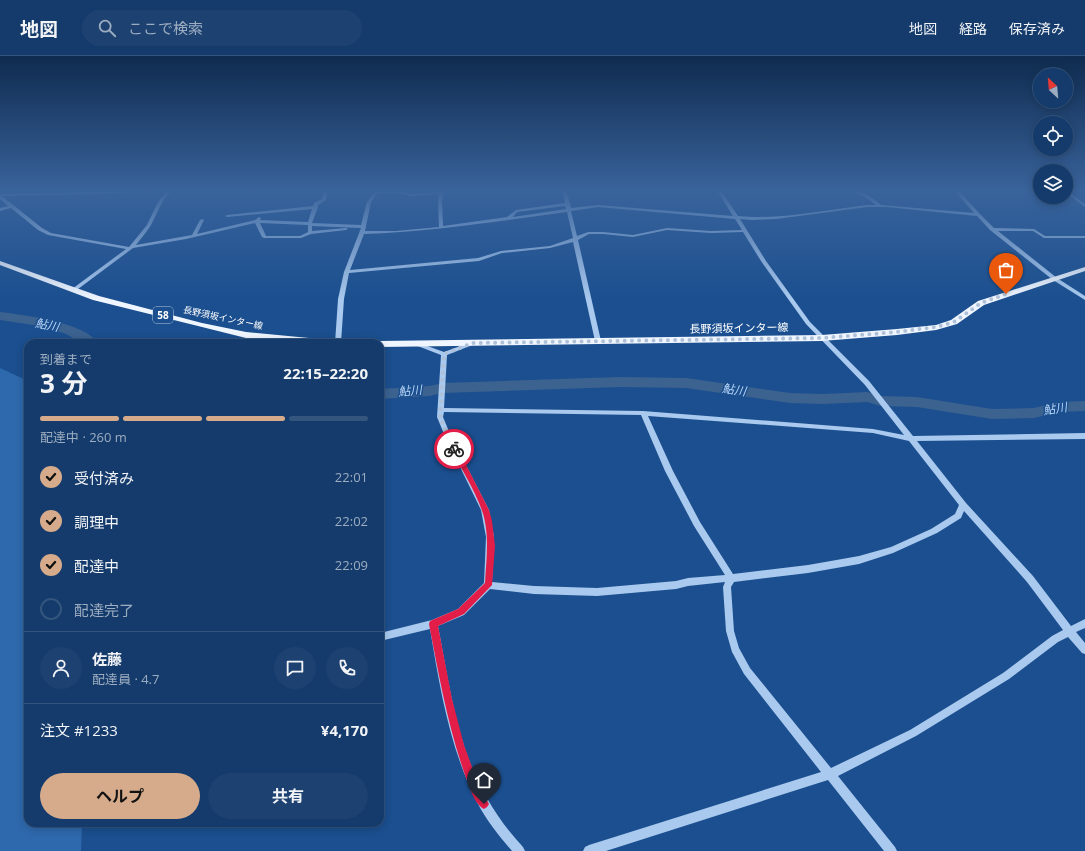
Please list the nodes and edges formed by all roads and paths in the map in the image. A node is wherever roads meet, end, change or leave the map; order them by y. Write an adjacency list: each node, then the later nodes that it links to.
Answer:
1 (36, 226): 20 (street)
2 (148, 226): 20 (street)
3 (199, 226): 17 (street)
4 (233, 226): 17 (street)
5 (260, 226): 15 (street)
6 (310, 226): 15 (street)
7 (352, 226): 11 (street)
8 (455, 226): 12 (street)
9 (573, 226): 19 (street)
10 (742, 226): 14 (street)
11 (364, 227): 15 (street); 16 (street)
12 (441, 228): 16 (street)
13 (992, 228): 18 (street); 24 (street)
14 (745, 231): 19 (street); 27 (street)
15 (310, 233)
16 (362, 233): 23 (street)
17 (194, 236): 20 (street)
18 (1085, 236)
19 (575, 239): 23 (street); 30 (street)
20 (131, 248): 25 (street)
21 (0, 263): 25 (main road, 長野須坂インター線 / 58)
22 (1085, 269): 24 (main road, 長野須坂インター線)
23 (347, 272): 29 (street)
24 (1055, 279): 26 (street); 27 (main road, 長野須坂インター線)
25 (74, 290): 28 (main road, 長野須坂インター線 / 58)
26 (1085, 298)
27 (822, 338): 30 (main road, 長野須坂インター線); 37 (street)
28 (288, 339)
29 (338, 339)
30 (598, 341): 31 (main road, 長野須坂インター線)
31 (473, 343): 33 (main road, 長野須坂インター線); 34 (street)
32 (384, 344): 33 (main road, 長野須坂インター線)
33 (417, 344): 34 (street)
34 (444, 355): 35 (street)
35 (440, 410): 36 (street); 41 (street)
36 (642, 413): 37 (street); 40 (street)
37 (909, 436): 38 (street); 39 (street)
38 (1085, 436)
39 (963, 505): 40 (street); 44 (street)
40 (731, 578): 41 (street); 47 (street)
41 (488, 585): 43 (street)
42 (1085, 623): 44 (street)
43 (433, 624): 45 (street); 48 (street)
44 (1069, 632): 46 (street); 47 (street)
45 (384, 636)
46 (1085, 650)
47 (831, 774): 49 (street); 50 (street)
48 (519, 851)
49 (589, 851)
50 (891, 851)

